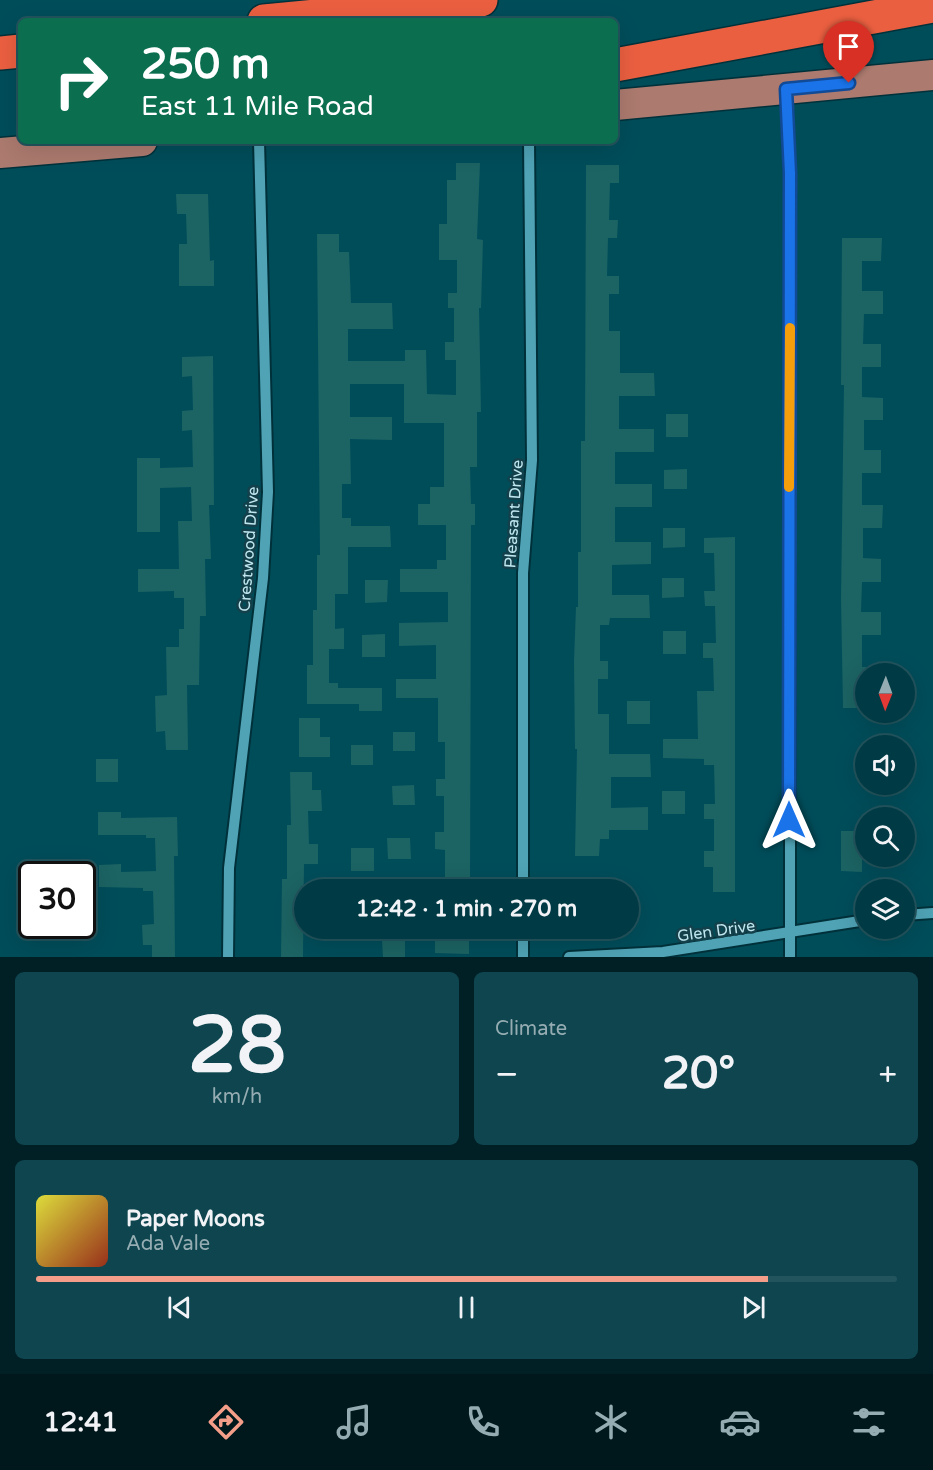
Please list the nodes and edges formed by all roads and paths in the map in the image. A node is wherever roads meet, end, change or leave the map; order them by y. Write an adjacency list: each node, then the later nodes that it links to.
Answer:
1 (482, 0): 3 (highway)
2 (933, 6): 6 (highway)
3 (295, 18)
4 (18, 51): 5 (highway)
5 (0, 53)
6 (618, 64)
7 (933, 75): 8 (main road)
8 (786, 89): 9 (main road); 18 (street)
9 (618, 105)
10 (106, 144): 13 (main road)
11 (258, 144): 20 (street, Crestwood Drive)
12 (529, 144): 14 (street, Pleasant Drive)
13 (0, 153)
14 (523, 879)
15 (933, 913): 16 (street)
16 (915, 914)
17 (855, 922): 18 (street, Glen Drive)
18 (790, 934): 22 (street, Glen Drive); 23 (street)
19 (523, 939): 21 (street)
20 (228, 957)
21 (523, 957)
22 (569, 957)
23 (790, 957)

